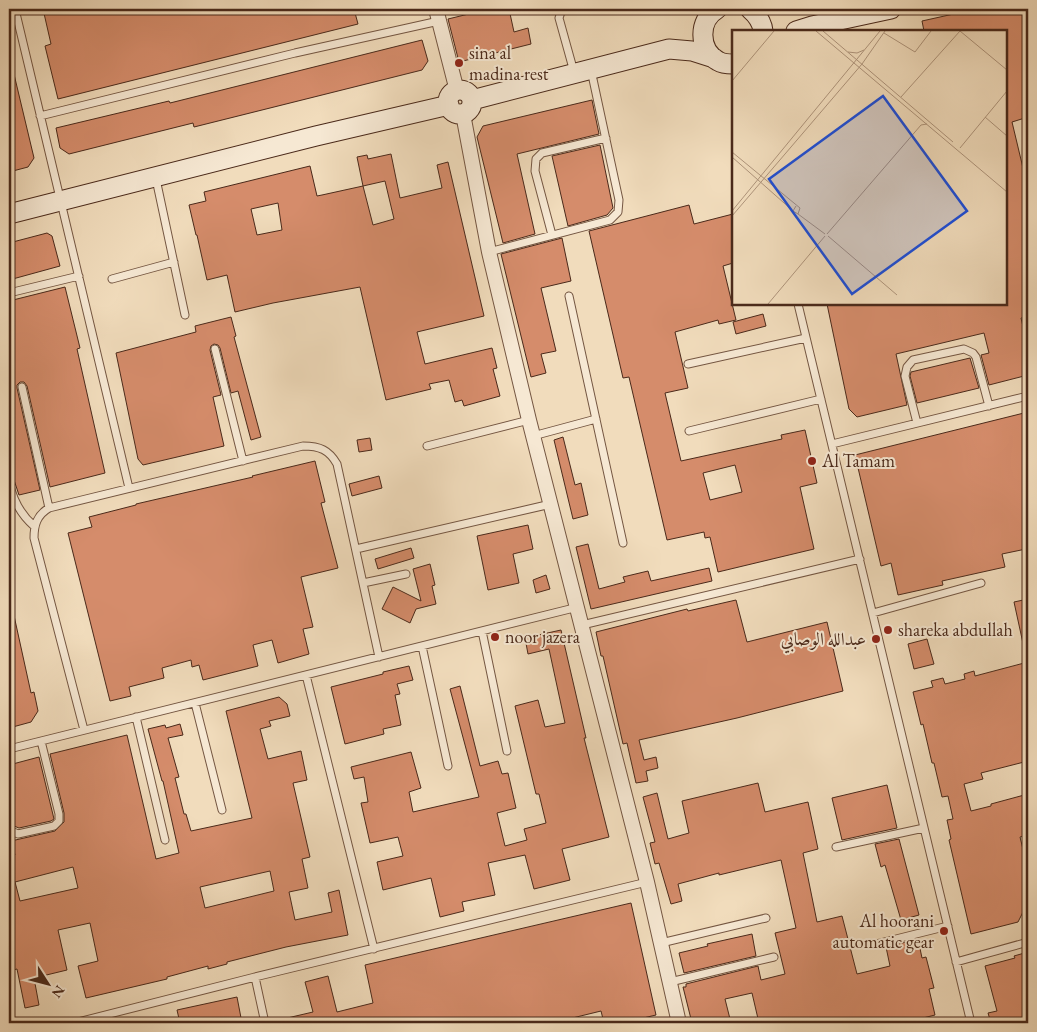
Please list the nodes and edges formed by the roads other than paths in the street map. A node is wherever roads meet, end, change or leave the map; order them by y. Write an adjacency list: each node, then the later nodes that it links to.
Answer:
1 (15, 9): 13 (lane)
2 (562, 9): 11 (lane)
3 (751, 9): 7 (street)
4 (891, 9): 8 (street)
5 (712, 12): 9 (street); 10 (street)
6 (437, 15): 12 (street); 13 (lane)
7 (763, 30)
8 (799, 30)
9 (669, 49): 10 (street); 11 (street)
10 (726, 64)
11 (583, 70): 12 (street); 15 (lane)
12 (460, 102): 17 (street); 21 (street)
13 (40, 116): 18 (lane)
14 (1028, 136): 16 (lane)
15 (606, 138): 20 (lane); 20 (lane)
16 (1028, 142)
17 (155, 176): 18 (street); 22 (lane)
18 (60, 201): 19 (street); 23 (lane)
19 (9, 214)
20 (552, 235): 21 (lane)
21 (489, 252): 37 (street)
22 (174, 262): 24 (lane); 28 (lane)
23 (79, 276): 25 (lane); 45 (lane)
24 (112, 279)
25 (9, 293)
26 (570, 296): 36 (lane)
27 (798, 305): 29 (lane)
28 (186, 315)
29 (806, 338): 31 (lane); 34 (lane)
30 (215, 349): 43 (lane)
31 (688, 364)
32 (22, 388): 47 (lane)
33 (1028, 396): 35 (lane)
34 (821, 400): 39 (lane); 41 (lane)
35 (989, 406): 38 (lane); 38 (lane)
36 (596, 419): 40 (lane); 49 (lane)
37 (529, 420): 40 (street); 42 (lane)
38 (917, 423): 41 (lane)
39 (689, 431)
40 (533, 436): 46 (street)
41 (832, 444): 51 (lane)
42 (427, 446)
43 (243, 461): 45 (lane); 50 (lane)
44 (9, 482): 48 (lane)
45 (130, 488): 47 (lane)
46 (551, 504): 50 (lane); 55 (street)
47 (49, 508): 48 (lane)
48 (34, 526): 64 (lane)
49 (623, 543)
50 (356, 549): 53 (lane)
51 (860, 559): 56 (lane); 57 (lane)
52 (406, 574): 53 (lane)
53 (363, 583): 60 (lane)
54 (981, 583): 56 (lane)
55 (578, 607): 57 (street); 58 (lane)
56 (873, 614): 70 (lane)
57 (582, 625): 74 (street)
58 (482, 631): 59 (lane); 67 (lane)
59 (422, 646): 60 (lane); 68 (lane)
60 (379, 657): 61 (lane)
61 (306, 675): 62 (lane); 80 (lane)
62 (195, 703): 63 (lane); 69 (lane)
63 (136, 717): 64 (lane); 72 (lane)
64 (84, 730): 65 (lane)
65 (41, 741): 66 (lane); 71 (lane)
66 (9, 749)
67 (507, 751)
68 (448, 766)
69 (222, 810)
70 (924, 828): 73 (lane); 76 (lane)
71 (9, 830)
72 (165, 840)
73 (836, 847)
74 (647, 882): 78 (street); 80 (lane)
75 (766, 918): 78 (lane)
76 (948, 926): 79 (lane); 82 (lane)
77 (1028, 942): 82 (lane)
78 (661, 943): 84 (street)
79 (872, 944)
80 (374, 949): 83 (lane)
81 (774, 957): 84 (lane)
82 (956, 962): 88 (lane)
83 (255, 977): 85 (lane); 86 (lane)
84 (670, 982): 87 (street)
85 (74, 1023)
86 (265, 1023)
87 (678, 1023)
88 (971, 1023)

